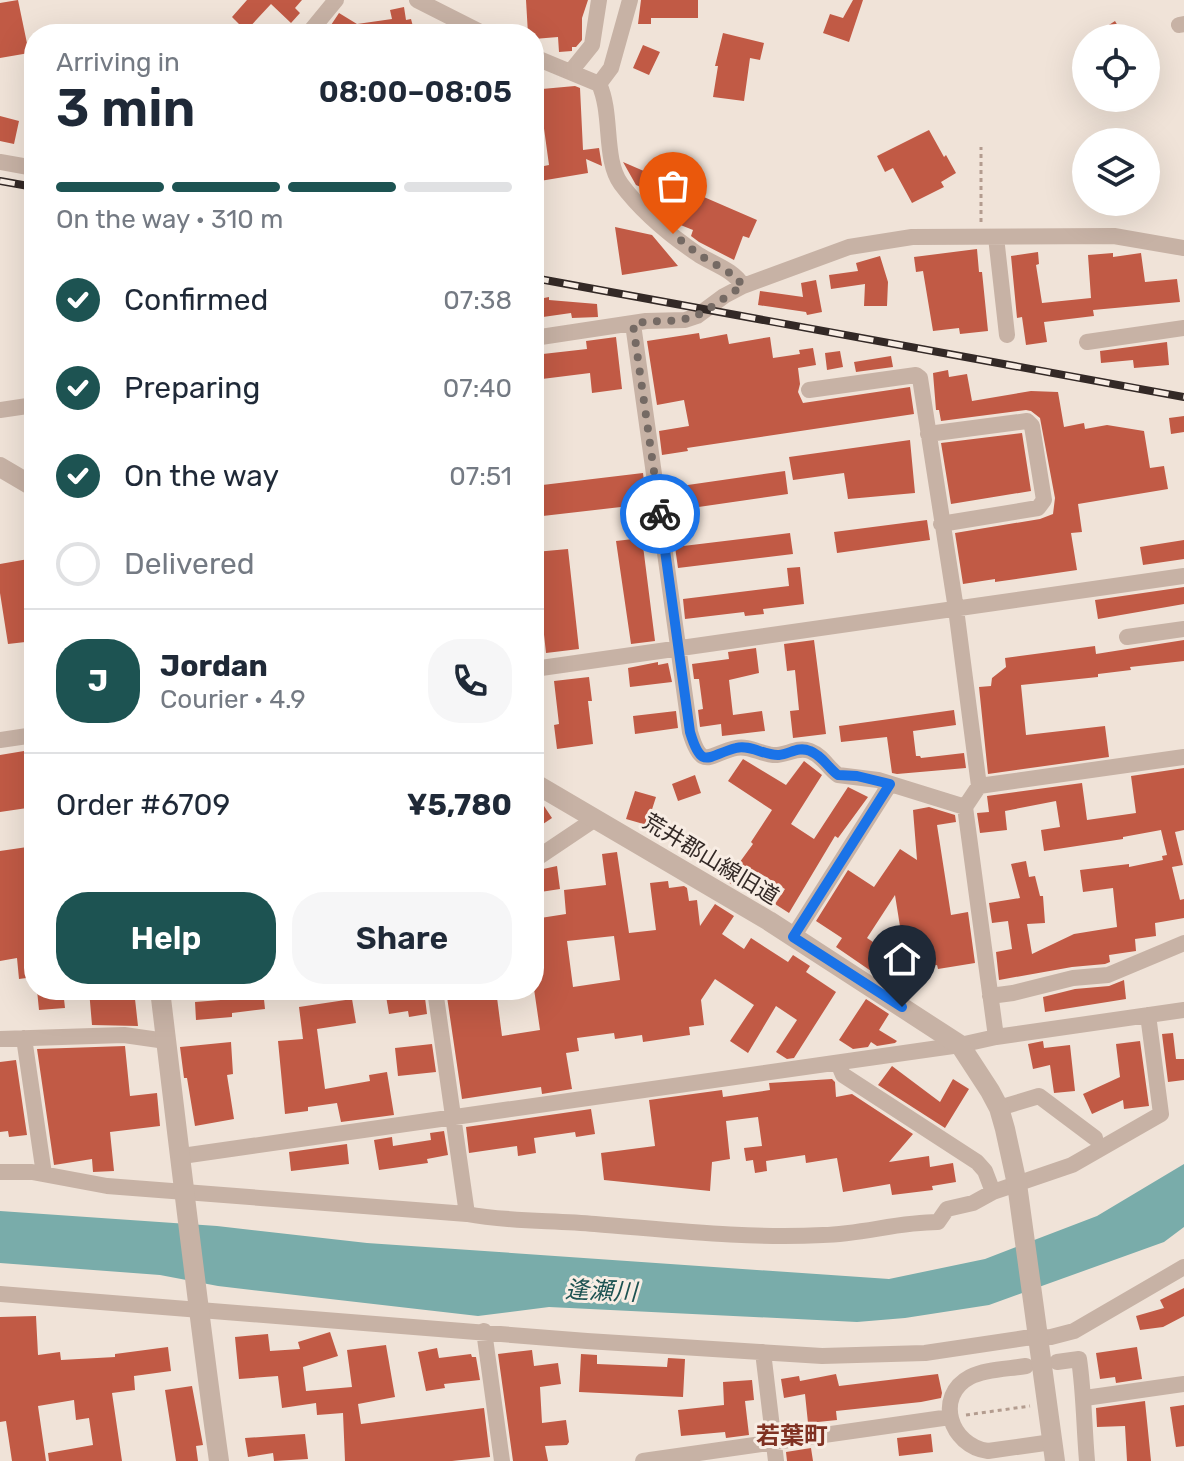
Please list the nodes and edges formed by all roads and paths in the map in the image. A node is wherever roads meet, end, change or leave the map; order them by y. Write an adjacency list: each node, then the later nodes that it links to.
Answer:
1 (336, 0): 5 (street)
2 (417, 0): 6 (street)
3 (599, 0): 8 (street)
4 (630, 0): 9 (street)
5 (316, 24)
6 (451, 24)
7 (544, 61): 8 (street)
8 (571, 71): 9 (street)
9 (599, 84): 15 (street)
10 (981, 147): 13 (path)
11 (0, 162): 12 (street)
12 (24, 166)
13 (988, 238): 14 (street); 15 (street); 18 (street)
14 (1184, 248)
15 (743, 286): 16 (street)
16 (633, 324): 19 (street); 32 (street)
17 (1184, 328): 20 (street)
18 (1007, 335)
19 (544, 337)
20 (1087, 342)
21 (809, 390): 24 (street)
22 (24, 406): 23 (street)
23 (0, 410)
24 (928, 434): 27 (street); 27 (street)
25 (0, 467): 26 (street)
26 (24, 481)
27 (941, 524): 29 (street)
28 (1184, 576): 29 (street)
29 (956, 609): 32 (street); 38 (street)
30 (1184, 629): 31 (street)
31 (1127, 637)
32 (679, 649): 33 (street); 37 (street)
33 (544, 668)
34 (24, 736): 35 (street)
35 (0, 740)
36 (1184, 757): 38 (street)
37 (890, 784): 40 (street); 43 (street)
38 (979, 786): 40 (street)
39 (544, 789): 41 (street, 荒井郡山線旧道)
40 (965, 807): 45 (street)
41 (595, 819): 42 (street); 43 (street, 荒井郡山線旧道)
42 (544, 853)
43 (793, 937): 54 (street, 荒井郡山線旧道)
44 (1184, 943): 45 (street)
45 (990, 996): 50 (street)
46 (161, 1000): 53 (street)
47 (437, 1000): 57 (street)
48 (1184, 1010): 49 (street)
49 (1148, 1015): 50 (street); 62 (street)
50 (996, 1037): 54 (street)
51 (24, 1038): 52 (street); 53 (street); 61 (street)
52 (0, 1039)
53 (166, 1041): 59 (street)
54 (960, 1045): 55 (street); 56 (street, 荒井郡山線旧道)
55 (838, 1063): 57 (street); 64 (street)
56 (999, 1108): 58 (street); 62 (street, 荒井郡山線旧道)
57 (455, 1117): 59 (street); 65 (street)
58 (1095, 1138)
59 (182, 1156): 63 (street)
60 (0, 1172): 61 (street)
61 (44, 1174): 63 (street)
62 (1017, 1184): 64 (street); 70 (street, 荒井郡山線旧道)
63 (185, 1192): 65 (street); 68 (street)
64 (993, 1192): 65 (street)
65 (467, 1214)
66 (1184, 1267): 70 (street)
67 (0, 1294): 68 (street)
68 (198, 1310): 69 (street); 80 (street)
69 (484, 1331): 71 (street); 81 (street)
70 (1038, 1337): 71 (street); 79 (street, 荒井郡山線旧道)
71 (763, 1352): 78 (street)
72 (1057, 1362): 75 (street)
73 (1026, 1366): 77 (street)
74 (1184, 1384): 75 (street)
75 (1085, 1398): 84 (street)
76 (1036, 1405): 77 (path)
77 (950, 1417): 78 (street); 79 (street)
78 (774, 1443): 82 (street); 83 (street)
79 (1053, 1452)
80 (219, 1461)
81 (502, 1461)
82 (643, 1461)
83 (776, 1461)
84 (1087, 1461)

